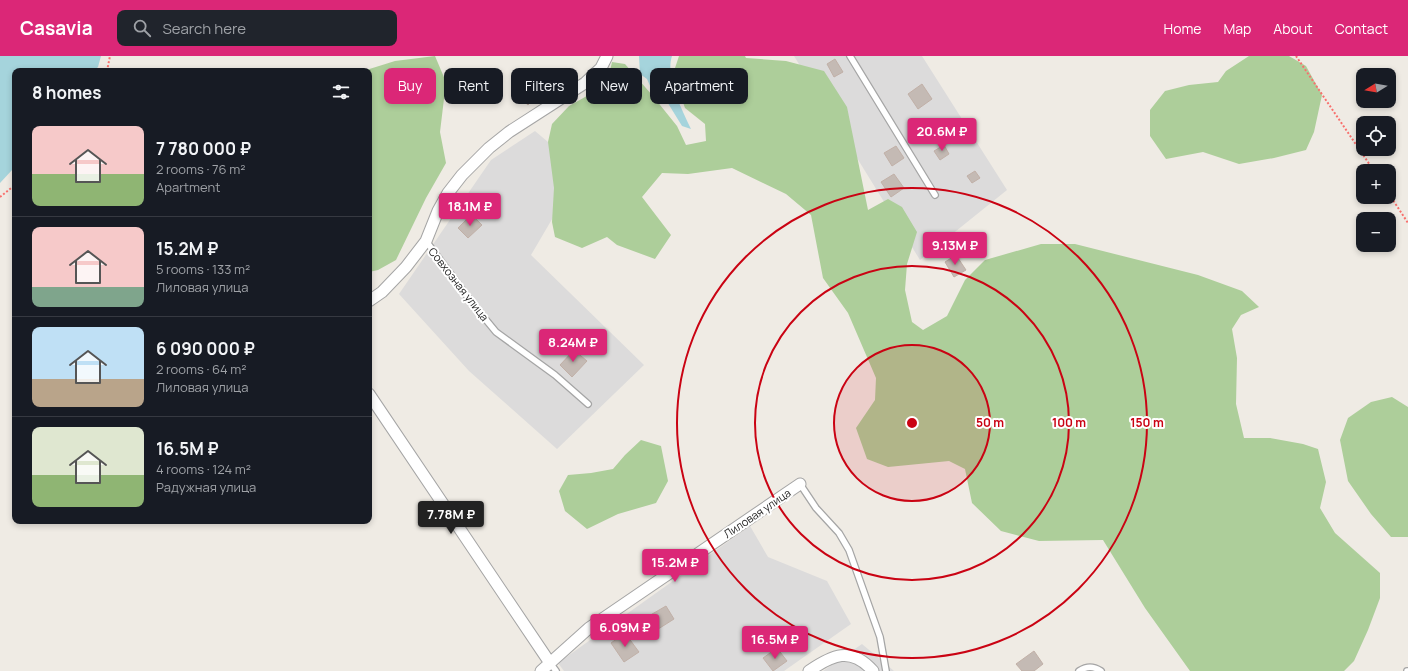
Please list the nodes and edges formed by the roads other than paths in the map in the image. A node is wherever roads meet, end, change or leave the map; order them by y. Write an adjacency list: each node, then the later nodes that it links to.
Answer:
1 (607, 56): 4 (street, Совхозная улица)
2 (850, 56): 3 (lane)
3 (935, 195)
4 (426, 241): 5 (street); 7 (lane, Совхозная улица)
5 (372, 299)
6 (372, 398): 9 (street)
7 (588, 404)
8 (800, 484): 9 (street, Лиловая улица); 13 (lane)
9 (553, 667): 10 (street, Лиловая улица)
10 (541, 671)
11 (809, 671): 12 (street)
12 (873, 671)
13 (886, 671)
14 (1079, 671): 15 (lane)
15 (1101, 671)

